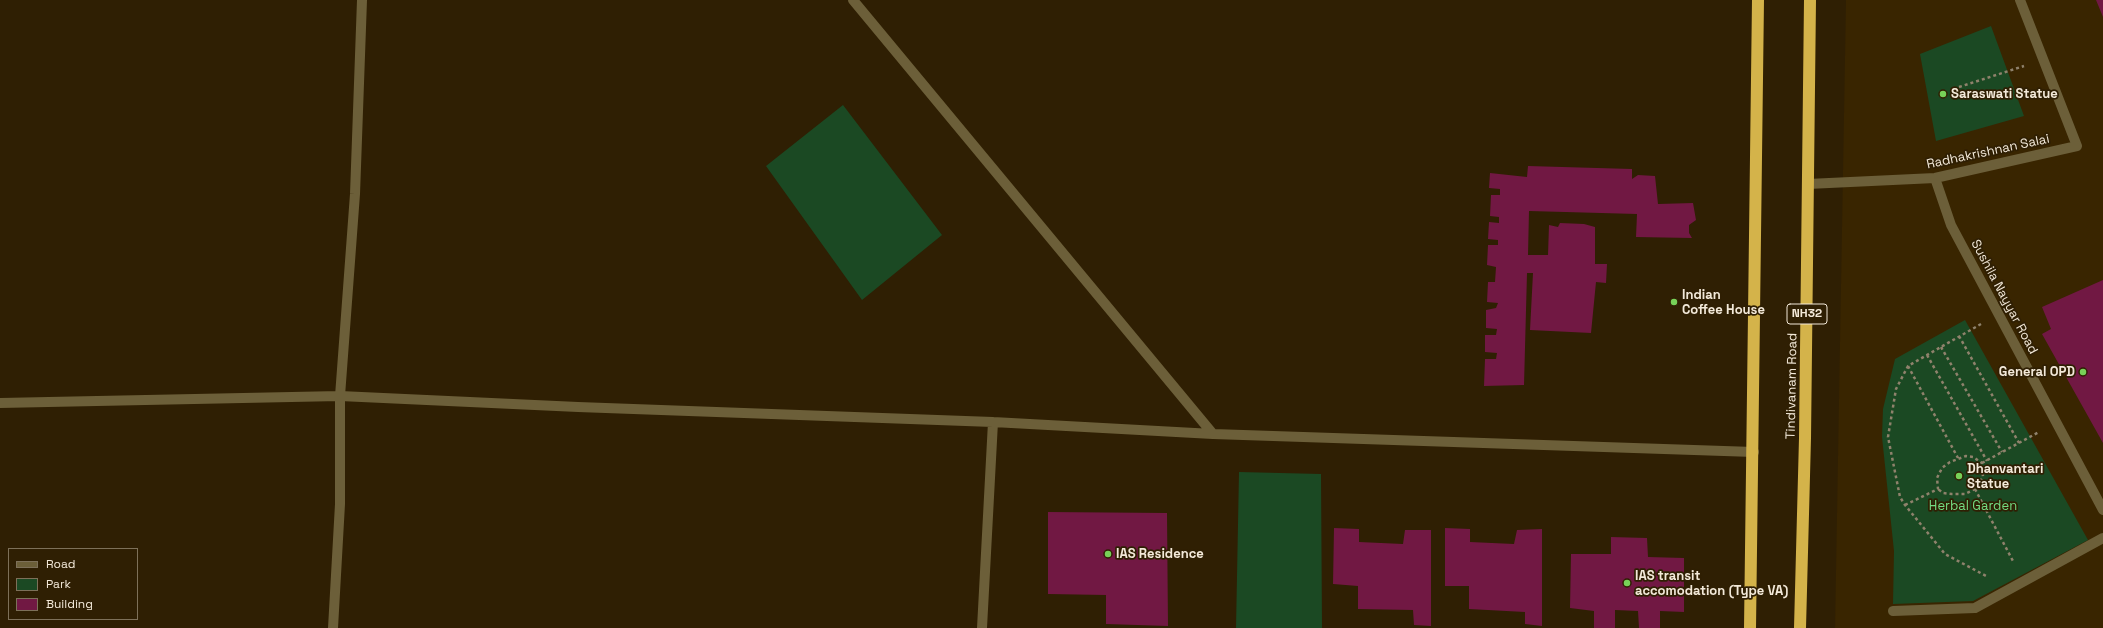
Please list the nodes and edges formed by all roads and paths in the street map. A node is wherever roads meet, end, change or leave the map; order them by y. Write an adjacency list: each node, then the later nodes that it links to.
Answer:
1 (362, 0): 15 (street)
2 (853, 0): 19 (street)
3 (1758, 0): 21 (highway)
4 (1810, 0): 9 (highway, Tindivanam Road / NH32)
5 (2020, 0): 6 (street)
6 (2044, 60): 7 (path); 8 (street, Radhakrishnan Salai)
7 (1959, 87)
8 (1935, 178): 9 (street, Radhakrishnan Salai); 10 (street, Sushila Nayyar Road)
9 (1808, 184): 37 (highway, Tindivanam Road / NH32)
10 (1999, 315): 11 (path); 18 (street, Sushila Nayyar Road)
11 (1960, 336): 12 (path); 20 (path)
12 (1941, 346): 13 (path); 22 (path)
13 (1927, 355): 14 (path); 24 (path)
14 (1908, 366): 23 (path); 28 (path)
15 (340, 396): 16 (street); 17 (street); 34 (street)
16 (0, 403)
17 (993, 422): 19 (street); 35 (street)
18 (2056, 422): 20 (path); 29 (street, Sushila Nayyar Road)
19 (1213, 434): 21 (street)
20 (2019, 443): 22 (path)
21 (1754, 452): 36 (highway)
22 (2002, 452): 24 (path)
23 (1958, 458): 25 (path); 26 (path)
24 (1987, 461): 25 (path)
25 (1982, 464): 27 (path)
26 (1938, 489): 27 (path); 28 (path)
27 (1975, 489): 31 (path)
28 (1905, 505): 32 (path)
29 (2103, 510)
30 (2103, 538): 33 (street)
31 (2015, 566)
32 (1993, 580)
33 (1893, 611)
34 (333, 628)
35 (982, 628)
36 (1750, 628)
37 (1800, 628)

